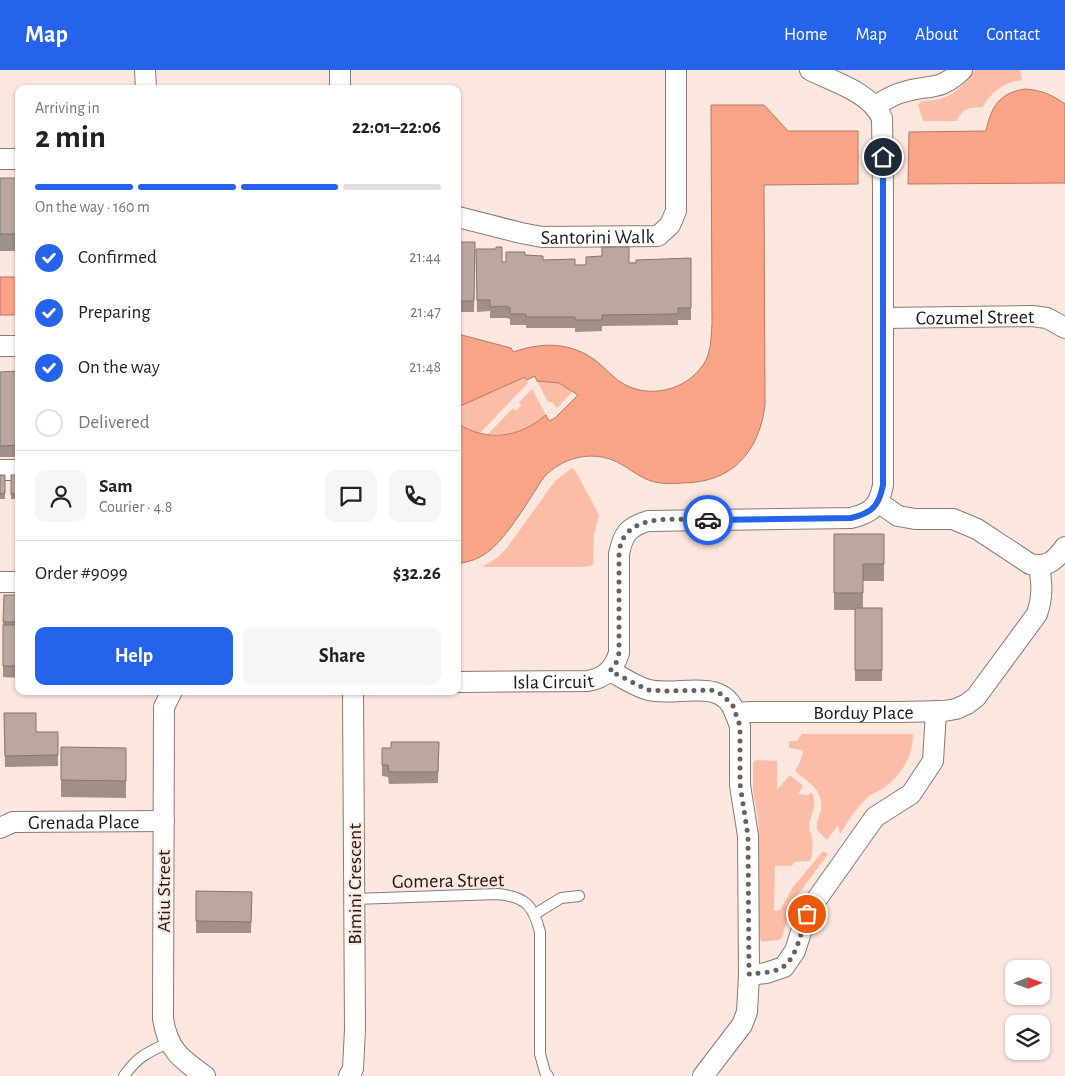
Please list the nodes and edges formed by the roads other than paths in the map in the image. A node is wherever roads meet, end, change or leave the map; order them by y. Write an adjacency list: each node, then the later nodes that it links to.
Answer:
1 (145, 70): 6 (street)
2 (340, 70): 7 (street)
3 (676, 70): 11 (street, Santorini Walk)
4 (810, 70): 8 (street)
5 (962, 70): 8 (street)
6 (146, 85)
7 (340, 85)
8 (875, 106): 12 (street)
9 (0, 159): 10 (street)
10 (15, 159)
11 (461, 217)
12 (883, 318): 13 (street, Cozumel Street); 18 (street)
13 (1065, 328)
14 (0, 346): 15 (street)
15 (15, 346)
16 (0, 470): 17 (street)
17 (15, 470)
18 (878, 502): 20 (street); 23 (street, Isla Circuit)
19 (1065, 547): 20 (street)
20 (1039, 566): 27 (street, Borduy Place)
21 (0, 582): 22 (street)
22 (15, 582)
23 (610, 671): 24 (street, Isla Circuit); 28 (street)
24 (461, 682)
25 (170, 695): 29 (street, Atiu Street)
26 (352, 695): 32 (street, Bimini Crescent)
27 (936, 711): 28 (street, Borduy Place); 34 (street)
28 (735, 714): 34 (street)
29 (164, 821): 30 (street, Grenada Place); 35 (street, Atiu Street)
30 (2, 823)
31 (579, 896): 33 (lane)
32 (354, 899): 33 (lane, Gomera Street); 38 (street, Bimini Crescent)
33 (536, 914): 39 (lane)
34 (749, 974): 40 (street)
35 (170, 1042): 36 (lane); 37 (street, Atiu Street)
36 (124, 1076)
37 (205, 1076)
38 (349, 1076)
39 (548, 1076)
40 (702, 1076)

